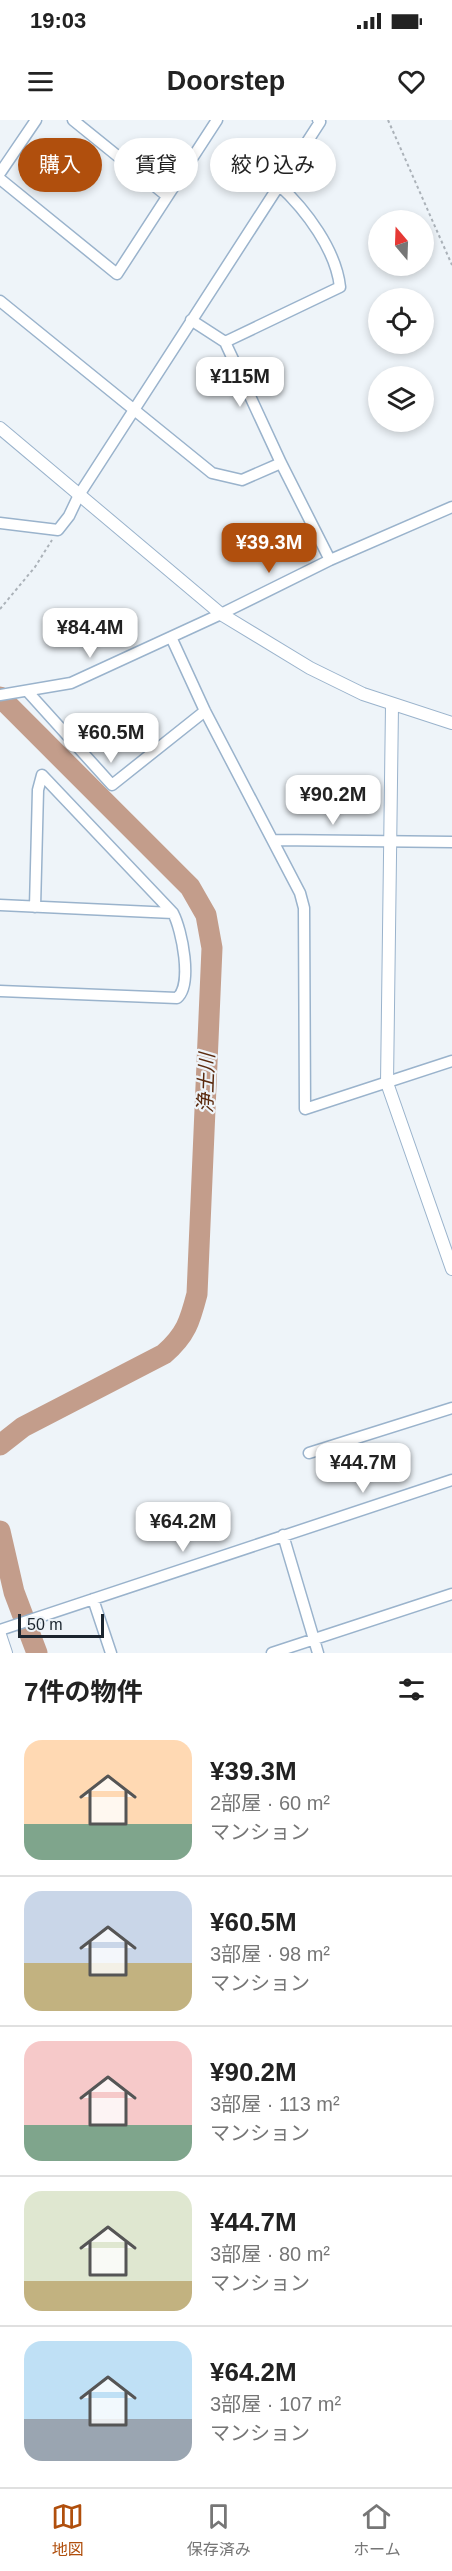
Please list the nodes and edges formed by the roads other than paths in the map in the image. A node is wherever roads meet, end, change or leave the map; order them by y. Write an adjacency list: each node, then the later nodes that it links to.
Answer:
1 (36, 120): 6 (street)
2 (74, 120): 10 (street)
3 (318, 120): 5 (street)
4 (212, 122): 10 (street)
5 (310, 138)
6 (0, 173)
7 (0, 179): 10 (street)
8 (274, 192): 12 (street)
9 (285, 192): 13 (street)
10 (167, 196)
11 (0, 301): 14 (street)
12 (191, 320): 13 (street); 14 (street)
13 (225, 342): 16 (street)
14 (135, 411): 16 (street); 17 (street)
15 (0, 428): 17 (street)
16 (281, 463): 20 (street)
17 (79, 495): 19 (street); 21 (street)
18 (452, 507): 20 (street)
19 (0, 523)
20 (330, 560): 21 (street)
21 (221, 614): 22 (street); 25 (street)
22 (171, 638): 23 (street); 26 (street)
23 (28, 692): 24 (street); 26 (street)
24 (0, 695)
25 (392, 706): 27 (street); 29 (street)
26 (206, 711): 28 (street)
27 (452, 723)
28 (275, 840): 29 (street); 36 (street)
29 (391, 841): 30 (street); 36 (street)
30 (452, 842)
31 (0, 905): 32 (street)
32 (35, 907): 33 (street); 33 (street)
33 (173, 913): 34 (street)
34 (0, 991)
35 (452, 1061): 36 (street)
36 (387, 1083): 37 (street)
37 (452, 1269)
38 (452, 1408): 39 (street)
39 (309, 1453)
40 (452, 1480): 41 (street)
41 (283, 1535): 43 (street); 46 (street)
42 (452, 1594): 46 (street)
43 (93, 1599): 44 (street); 48 (street)
44 (0, 1630)
45 (0, 1635): 47 (street)
46 (313, 1640): 49 (street); 50 (street)
47 (6, 1653)
48 (111, 1653)
49 (272, 1653)
50 (318, 1653)

